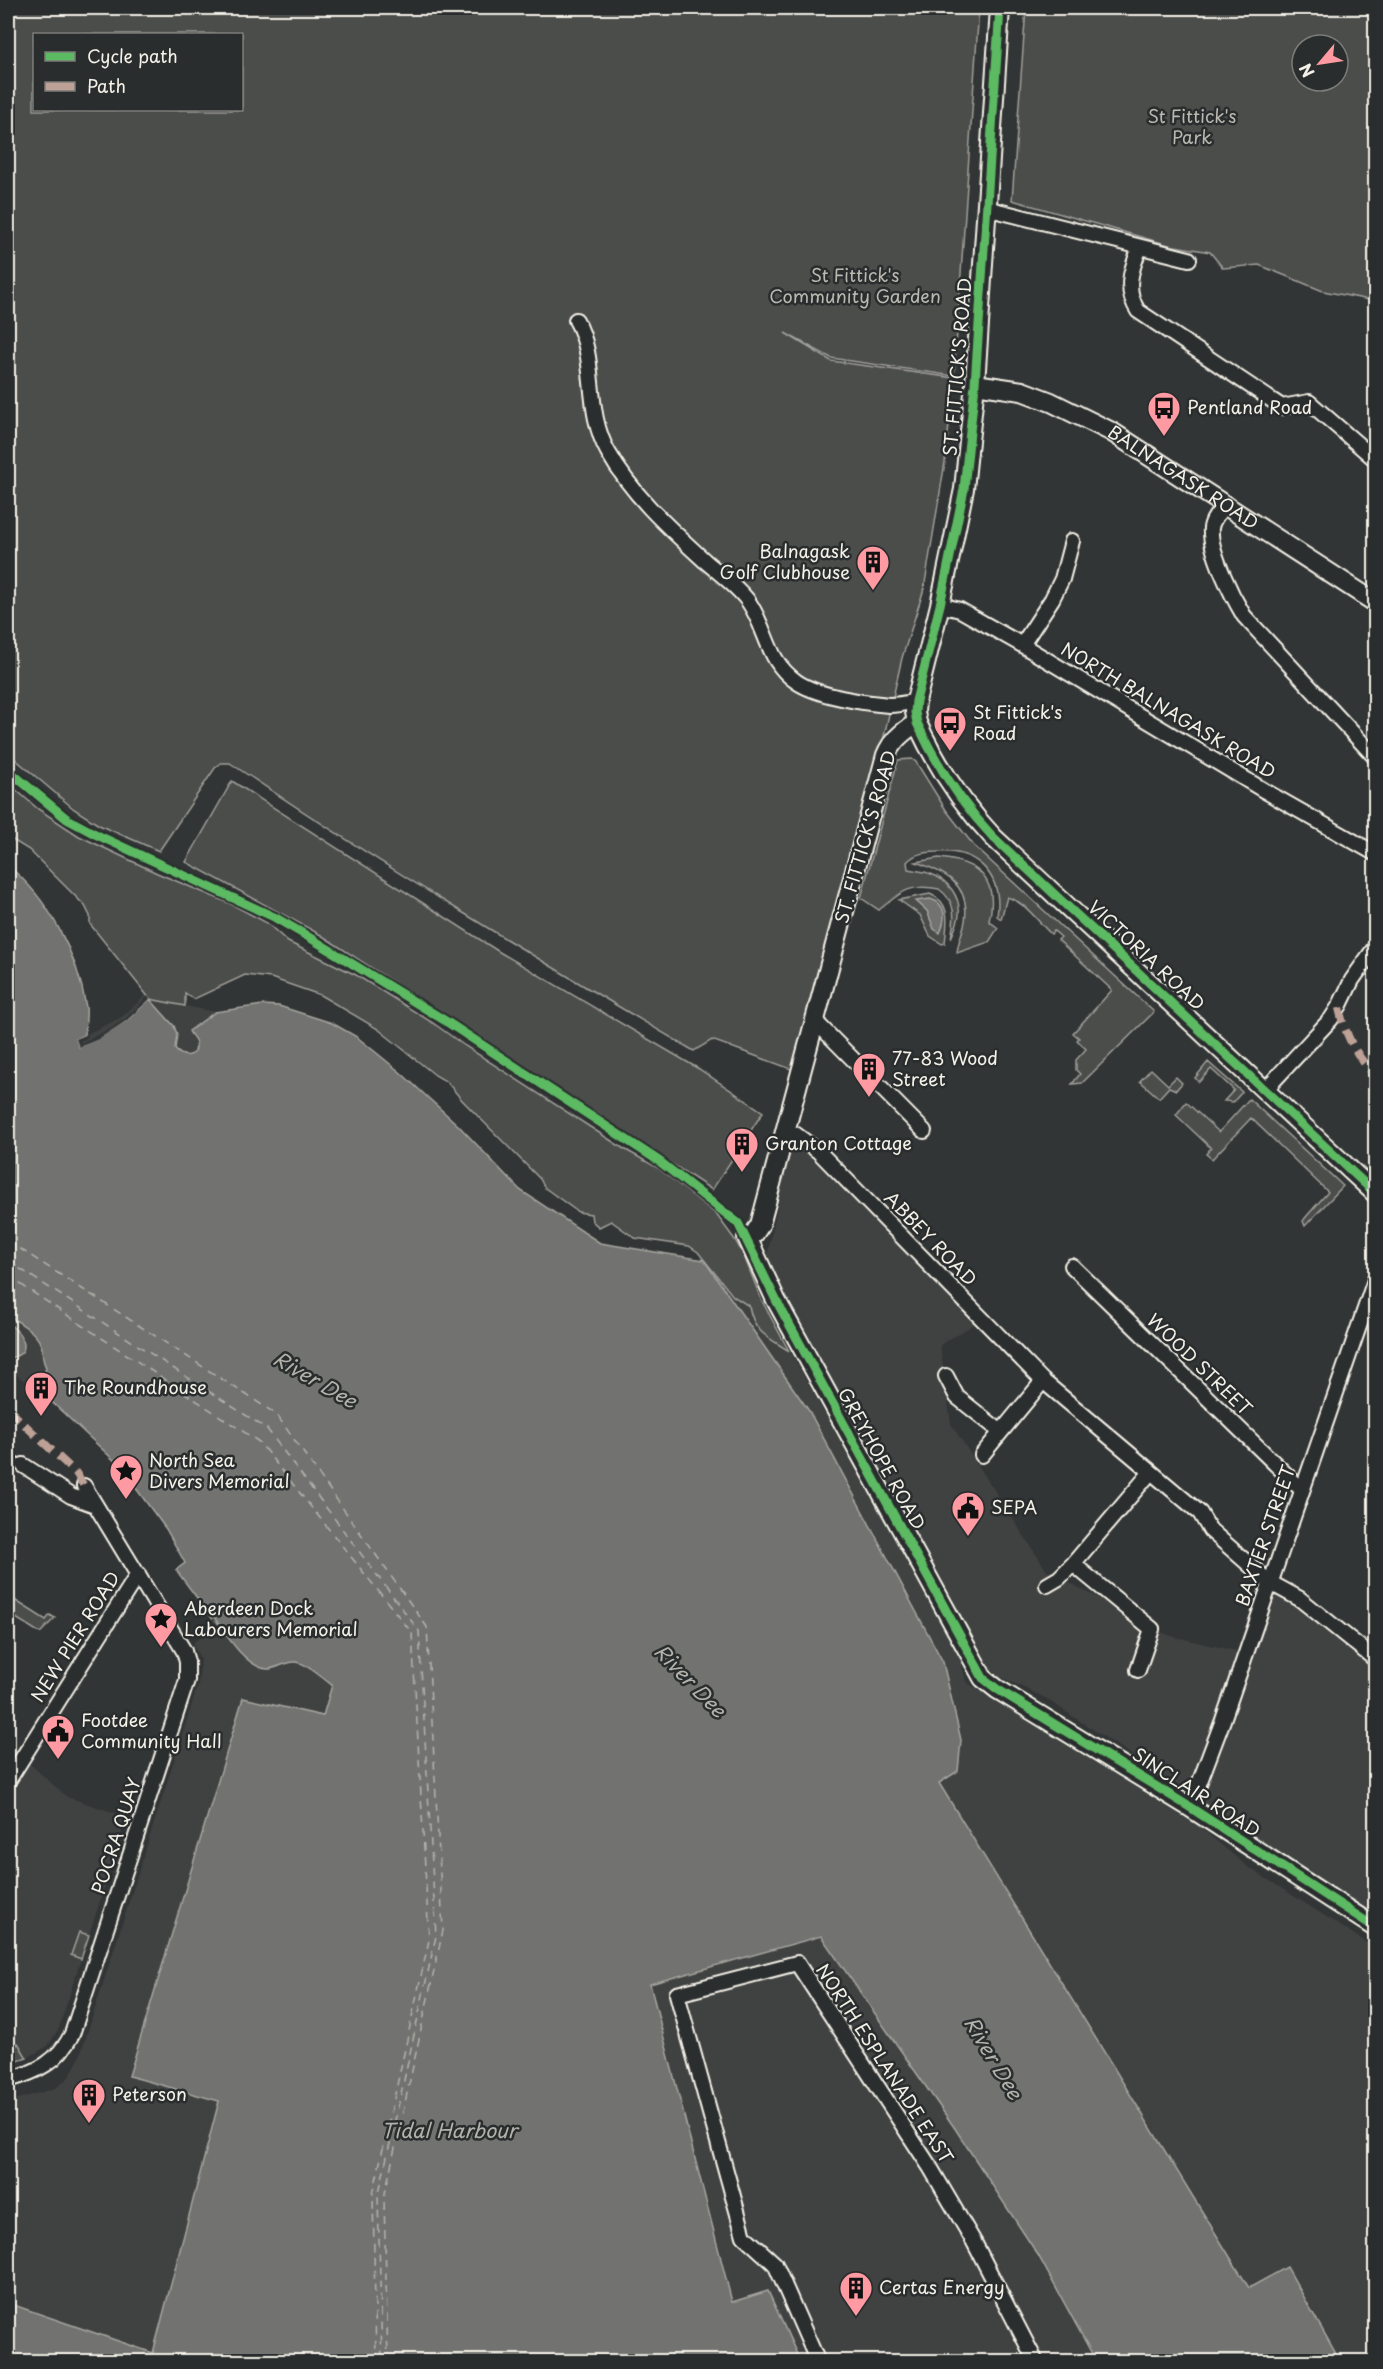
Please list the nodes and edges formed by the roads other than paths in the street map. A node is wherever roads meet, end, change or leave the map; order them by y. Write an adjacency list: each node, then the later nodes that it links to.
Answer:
1 (999, 8): 2 (street, ST. FITTICK'S ROAD)
2 (986, 208): 3 (street); 6 (street, ST. FITTICK'S ROAD)
3 (1140, 247): 4 (street); 7 (street)
4 (1189, 259)
5 (576, 320): 13 (street)
6 (975, 384): 8 (street, BALNAGASK ROAD); 11 (street, ST. FITTICK'S ROAD)
7 (1376, 460)
8 (1226, 504): 10 (street, BALNAGASK ROAD); 15 (street)
9 (1072, 541): 12 (street)
10 (1376, 603)
11 (940, 605): 12 (street, NORTH BALNAGASK ROAD); 13 (street, ST. FITTICK'S ROAD)
12 (1022, 645): 16 (street, NORTH BALNAGASK ROAD)
13 (916, 702): 14 (street, ST. FITTICK'S ROAD)
14 (917, 723): 18 (street, ST. FITTICK'S ROAD); 19 (street, VICTORIA ROAD)
15 (1376, 758)
16 (1376, 854)
17 (1376, 946): 19 (street)
18 (815, 1021): 20 (street, ST. FITTICK'S ROAD); 21 (street)
19 (1265, 1090): 22 (street, VICTORIA ROAD)
20 (784, 1131): 23 (street, ST. FITTICK'S ROAD); 27 (street, ABBEY ROAD)
21 (924, 1131)
22 (1376, 1194)
23 (747, 1237): 41 (street, GREYHOPE ROAD)
24 (1071, 1266): 33 (street, WOOD STREET)
25 (1376, 1277): 33 (street, BAXTER STREET)
26 (946, 1376): 28 (street)
27 (1043, 1381): 28 (street); 31 (street, ABBEY ROAD)
28 (1001, 1432): 29 (street)
29 (982, 1455)
30 (23, 1465): 34 (street)
31 (1150, 1473): 35 (street); 37 (street, ABBEY ROAD)
32 (84, 1486): 34 (street, POCRA QUAY)
33 (1301, 1489): 37 (street, BAXTER STREET)
34 (95, 1505): 36 (street, POCRA QUAY)
35 (1073, 1564): 38 (street); 40 (street)
36 (138, 1574): 42 (street, NEW PIER ROAD); 45 (street, POCRA QUAY)
37 (1269, 1582): 39 (street, ABBEY ROAD); 43 (street, BAXTER STREET)
38 (1047, 1586)
39 (1376, 1660)
40 (1137, 1670)
41 (997, 1689): 43 (street, SINCLAIR ROAD)
42 (8, 1781)
43 (1188, 1806): 44 (street, SINCLAIR ROAD)
44 (1376, 1928)
45 (8, 2080)
46 (818, 2361): 47 (street, NORTH ESPLANADE EAST)
47 (1035, 2361)

